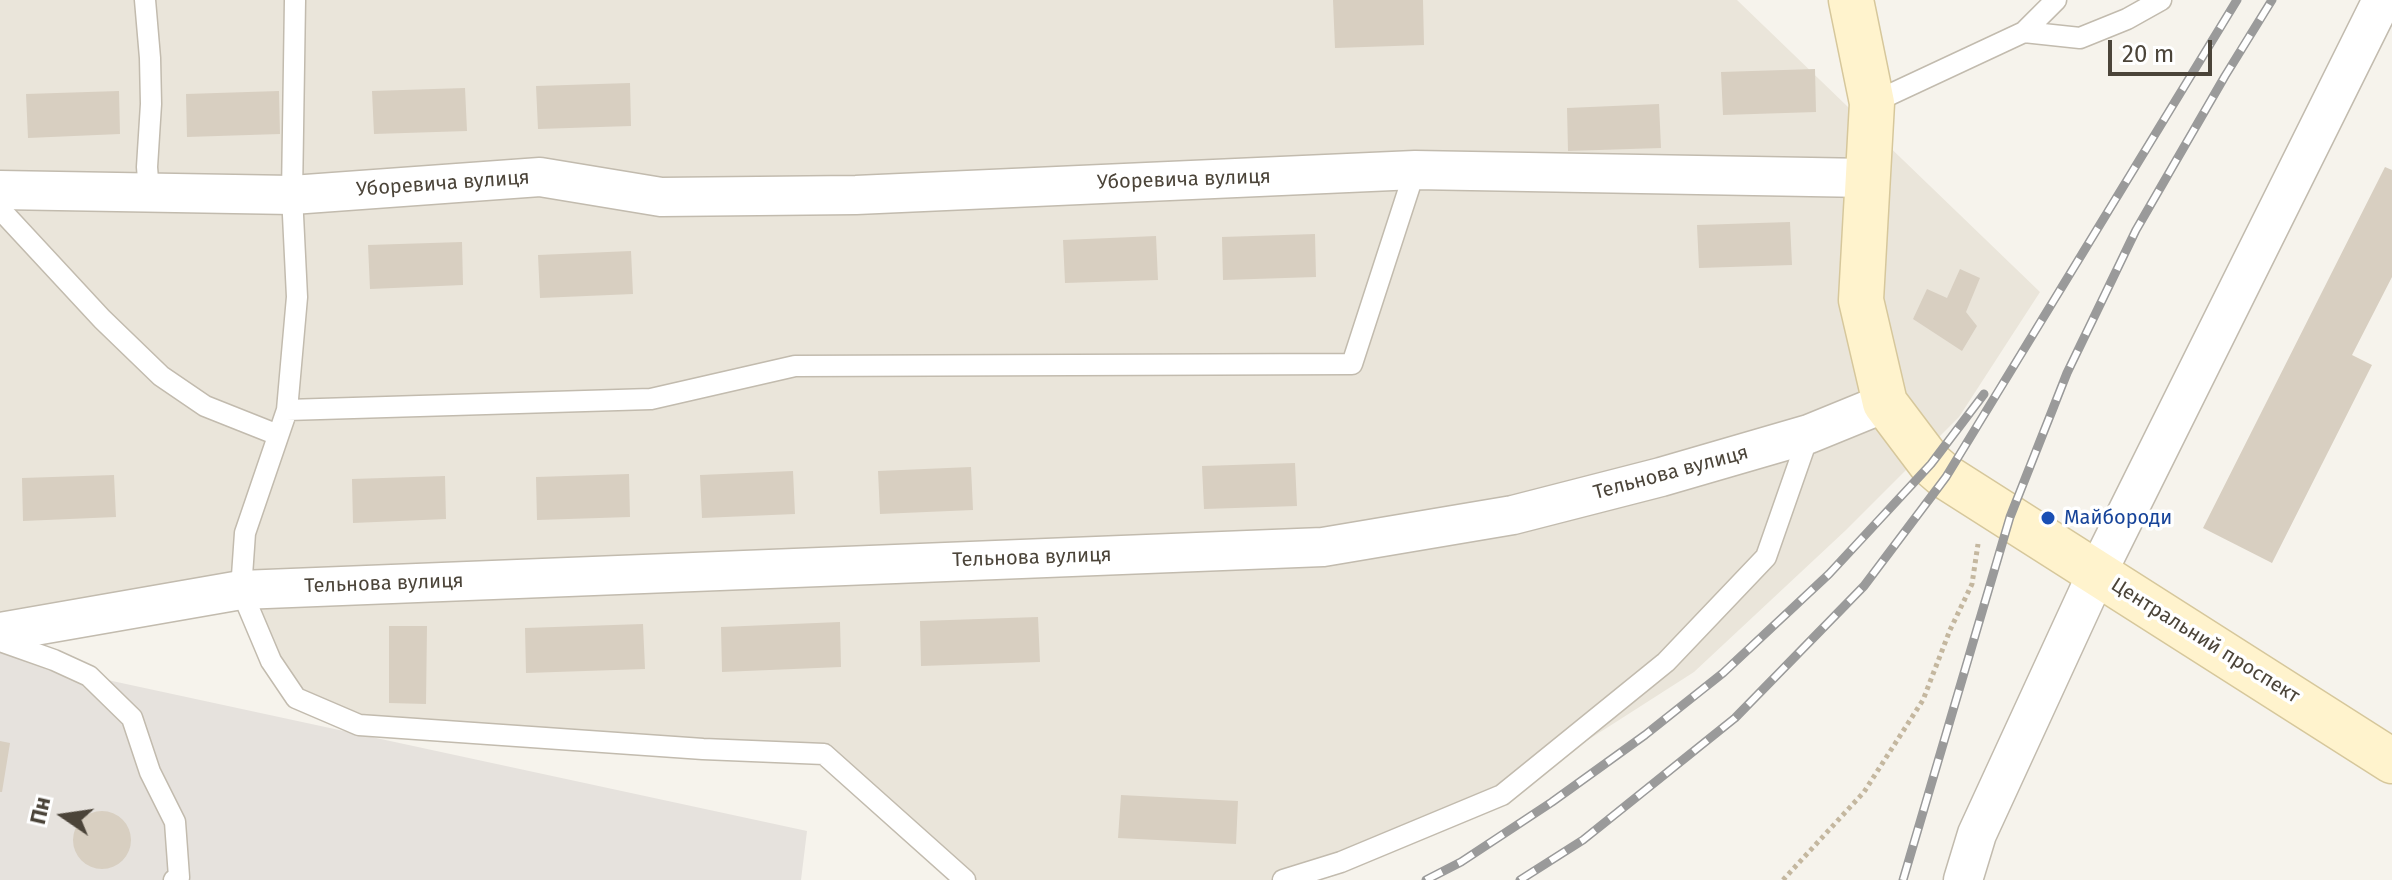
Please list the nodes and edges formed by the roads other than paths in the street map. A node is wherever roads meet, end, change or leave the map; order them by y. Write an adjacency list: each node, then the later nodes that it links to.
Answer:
1 (145, 0): 12 (lane)
2 (295, 0): 13 (lane)
3 (1851, 0): 8 (main road)
4 (2056, 0): 7 (lane)
5 (2161, 0): 7 (lane)
6 (2382, 0): 19 (street)
7 (2024, 32): 8 (lane)
8 (1872, 103): 10 (main road)
9 (1415, 170): 10 (street, Уборевича вулиця); 13 (street, Уборевича вулиця); 16 (lane)
10 (1867, 178): 15 (main road)
11 (0, 190): 12 (street, Уборевича вулиця)
12 (149, 192): 13 (street, Уборевича вулиця)
13 (292, 195): 16 (lane)
14 (0, 209): 18 (lane)
15 (1885, 403): 17 (street, Тельнова вулиця); 19 (main road)
16 (287, 410): 18 (lane)
17 (1809, 434): 20 (street, Тельнова вулиця); 26 (lane)
18 (278, 435): 20 (lane)
19 (2097, 573): 23 (main road, Центральний проспект); 27 (street, Центральний проспект)
20 (241, 590): 21 (street, Тельнова вулиця); 25 (lane)
21 (0, 632)
22 (0, 641): 24 (lane)
23 (2392, 761)
24 (174, 880)
25 (965, 880)
26 (1283, 880)
27 (1963, 880)

